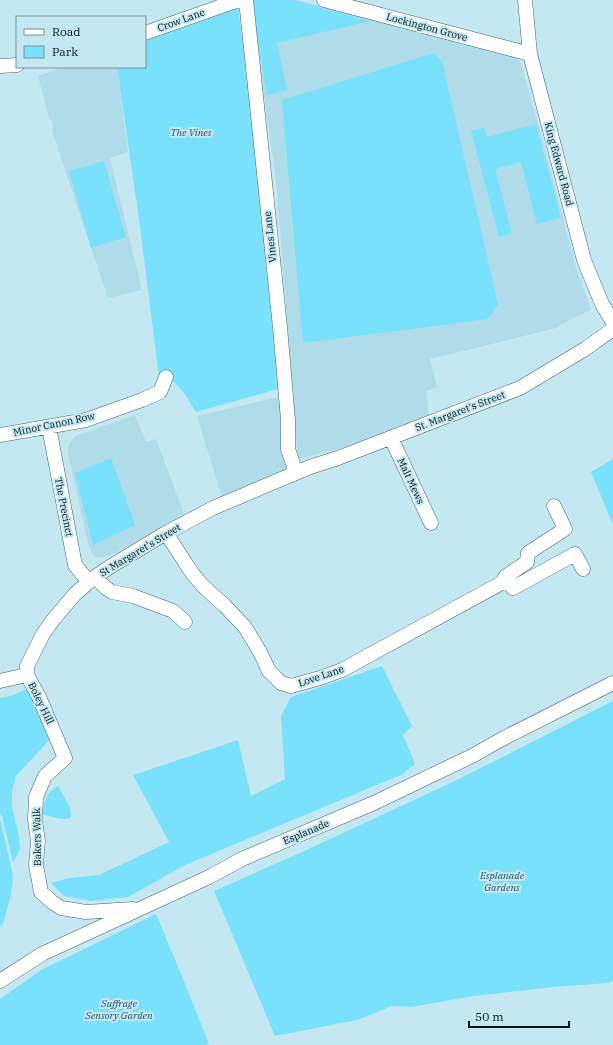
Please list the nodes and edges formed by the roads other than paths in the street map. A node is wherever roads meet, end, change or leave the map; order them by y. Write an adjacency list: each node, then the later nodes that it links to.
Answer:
1 (239, 0): 5 (street, Crow Lane)
2 (246, 0): 15 (street, Vines Lane)
3 (324, 0): 6 (street, Lockington Grove)
4 (525, 0): 6 (street, King Edward Road)
5 (146, 33)
6 (530, 54): 9 (street, King Edward Road)
7 (16, 65): 8 (street)
8 (0, 66)
9 (613, 322)
10 (613, 329): 14 (street, St. Margaret's Street)
11 (166, 377): 12 (street, Minor Canon Row)
12 (49, 427): 13 (street, Minor Canon Row); 20 (street, The Precinct)
13 (0, 435)
14 (391, 438): 15 (street, St. Margaret's Street); 17 (street, Malt Mews)
15 (296, 473): 18 (street, St Margaret's Street)
16 (554, 506): 21 (street, Love Lane)
17 (431, 524)
18 (166, 533): 20 (street, St Margaret's Street); 21 (street, Love Lane)
19 (583, 569): 21 (street)
20 (92, 580): 22 (street, The Precinct); 23 (street, St Margaret's Street)
21 (507, 580)
22 (185, 622)
23 (27, 674): 24 (street, Boley Hill); 26 (street, Boley Hill)
24 (0, 681)
25 (613, 683): 27 (street, Esplanade)
26 (65, 758): 27 (street, Bakers Walk)
27 (141, 909): 28 (street, Esplanade)
28 (0, 981)

